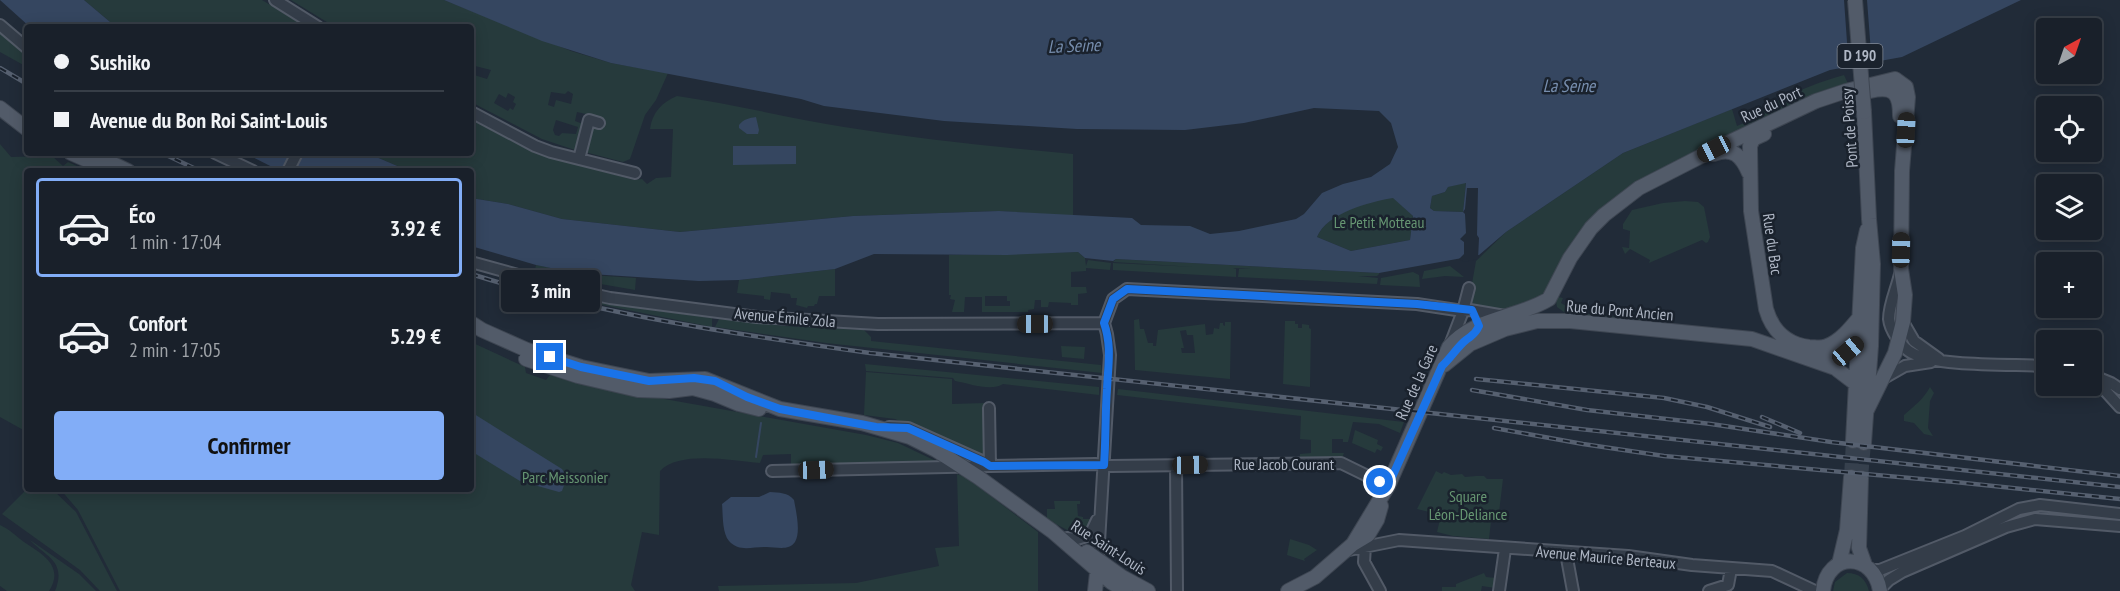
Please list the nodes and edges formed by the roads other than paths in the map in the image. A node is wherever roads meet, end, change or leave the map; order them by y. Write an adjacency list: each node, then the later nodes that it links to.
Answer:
1 (275, 0): 3 (street)
2 (1855, 0): 23 (main road, Pont de Poissy / D 190, bridge)
3 (313, 24)
4 (0, 25): 5 (street)
5 (24, 45)
6 (0, 102): 9 (main road)
7 (0, 108): 11 (main road)
8 (474, 114): 15 (street)
9 (24, 117)
10 (589, 120): 15 (street)
11 (24, 127)
12 (77, 156): 16 (main road)
13 (97, 156): 17 (main road)
14 (221, 156): 18 (street)
15 (579, 159): 20 (street)
16 (105, 168)
17 (122, 168)
18 (247, 168)
19 (1902, 171): 21 (main road, Rue du Port); 22 (main road, Rue du Bac); 25 (main road)
20 (635, 173)
21 (1664, 174): 22 (main road, Rue du Port); 27 (main road, Rue du Port)
22 (1750, 175): 30 (main road, Rue du Bac)
23 (1869, 219): 31 (main road, D 190); 37 (main road, D 190)
24 (474, 263): 34 (street, Avenue Émile Zola)
25 (1901, 269): 33 (main road); 40 (street)
26 (1468, 288): 28 (street, Rue de la Gare)
27 (1553, 293): 29 (main road); 32 (main road)
28 (1468, 310): 29 (street); 34 (street); 36 (street); 42 (street, Rue de la Gare)
29 (1507, 316): 36 (main road, Rue du Pont Ancien)
30 (1769, 317): 31 (main road); 39 (main road)
31 (1859, 318): 41 (main road, D 190)
32 (1570, 321): 39 (main road, Rue du Pont Ancien); 42 (main road, Rue du Pont Ancien)
33 (1903, 322): 40 (main road); 44 (street)
34 (1104, 323): 57 (street)
35 (474, 325): 54 (main road)
36 (1479, 326): 42 (main road, Rue du Pont Ancien)
37 (1872, 329): 41 (main road, Rue du Pont Ancien); 55 (main road, D 190)
38 (474, 333): 54 (main road)
39 (1752, 339): 43 (main road, Rue du Pont Ancien)
40 (1899, 340): 44 (street); 47 (main road)
41 (1858, 343): 43 (main road, Rue du Pont Ancien); 49 (main road, D 190)
42 (1452, 351): 45 (main road, Rue du Pont Ancien)
43 (1803, 357): 49 (main road, Rue du Pont Ancien)
44 (1941, 361): 46 (street); 47 (street)
45 (1442, 366): 62 (main road, Rue de la Gare)
46 (2036, 366)
47 (1884, 378): 55 (main road)
48 (2102, 379): 51 (street)
49 (1856, 384): 55 (main road, D 190)
50 (2102, 387): 52 (street)
51 (2120, 389)
52 (2120, 407)
53 (989, 408): 59 (street)
54 (780, 409): 56 (main road)
55 (1866, 412)
56 (876, 427): 59 (street); 60 (main road)
57 (1104, 465): 58 (street, Rue Jacob Courant); 59 (street, Rue Jacob Courant); 63 (street)
58 (1176, 465): 62 (street, Rue Jacob Courant); 85 (street)
59 (990, 466): 60 (street, Rue Jacob Courant)
60 (963, 467): 61 (street, Rue Jacob Courant); 68 (main road)
61 (772, 471)
62 (1388, 486): 67 (main road, Rue de la Gare)
63 (1100, 512): 70 (street); 77 (street)
64 (2120, 514): 65 (street)
65 (2009, 523): 66 (street); 69 (street); 73 (street)
66 (2120, 526)
67 (1366, 530): 71 (street, Avenue Maurice Berteaux); 72 (main road)
68 (1052, 531): 70 (main road, Rue Saint-Louis); 77 (main road)
69 (1965, 536): 73 (street); 78 (street)
70 (1067, 538): 77 (main road, Rue Saint-Louis)
71 (1393, 541): 72 (street, Avenue Maurice Berteaux); 74 (street, Avenue Maurice Berteaux)
72 (1354, 547): 80 (main road); 87 (street)
73 (1958, 547): 81 (street)
74 (1505, 549): 75 (street, Avenue Maurice Berteaux); 88 (street)
75 (1566, 553): 79 (street, Avenue Maurice Berteaux); 89 (street)
76 (1839, 564): 78 (main road); 78 (main road); 92 (main road)
77 (1098, 565): 82 (main road); 83 (main road); 84 (main road, Rue Saint-Louis)
78 (1867, 567): 81 (main road)
79 (1731, 569): 90 (street); 91 (street, Avenue Maurice Berteaux)
80 (1306, 587): 86 (main road)
81 (1880, 590)
82 (1095, 591)
83 (1125, 591)
84 (1148, 591)
85 (1177, 591)
86 (1288, 591)
87 (1380, 591)
88 (1499, 591)
89 (1573, 591)
90 (1709, 591)
91 (1815, 591)
92 (1822, 591)

